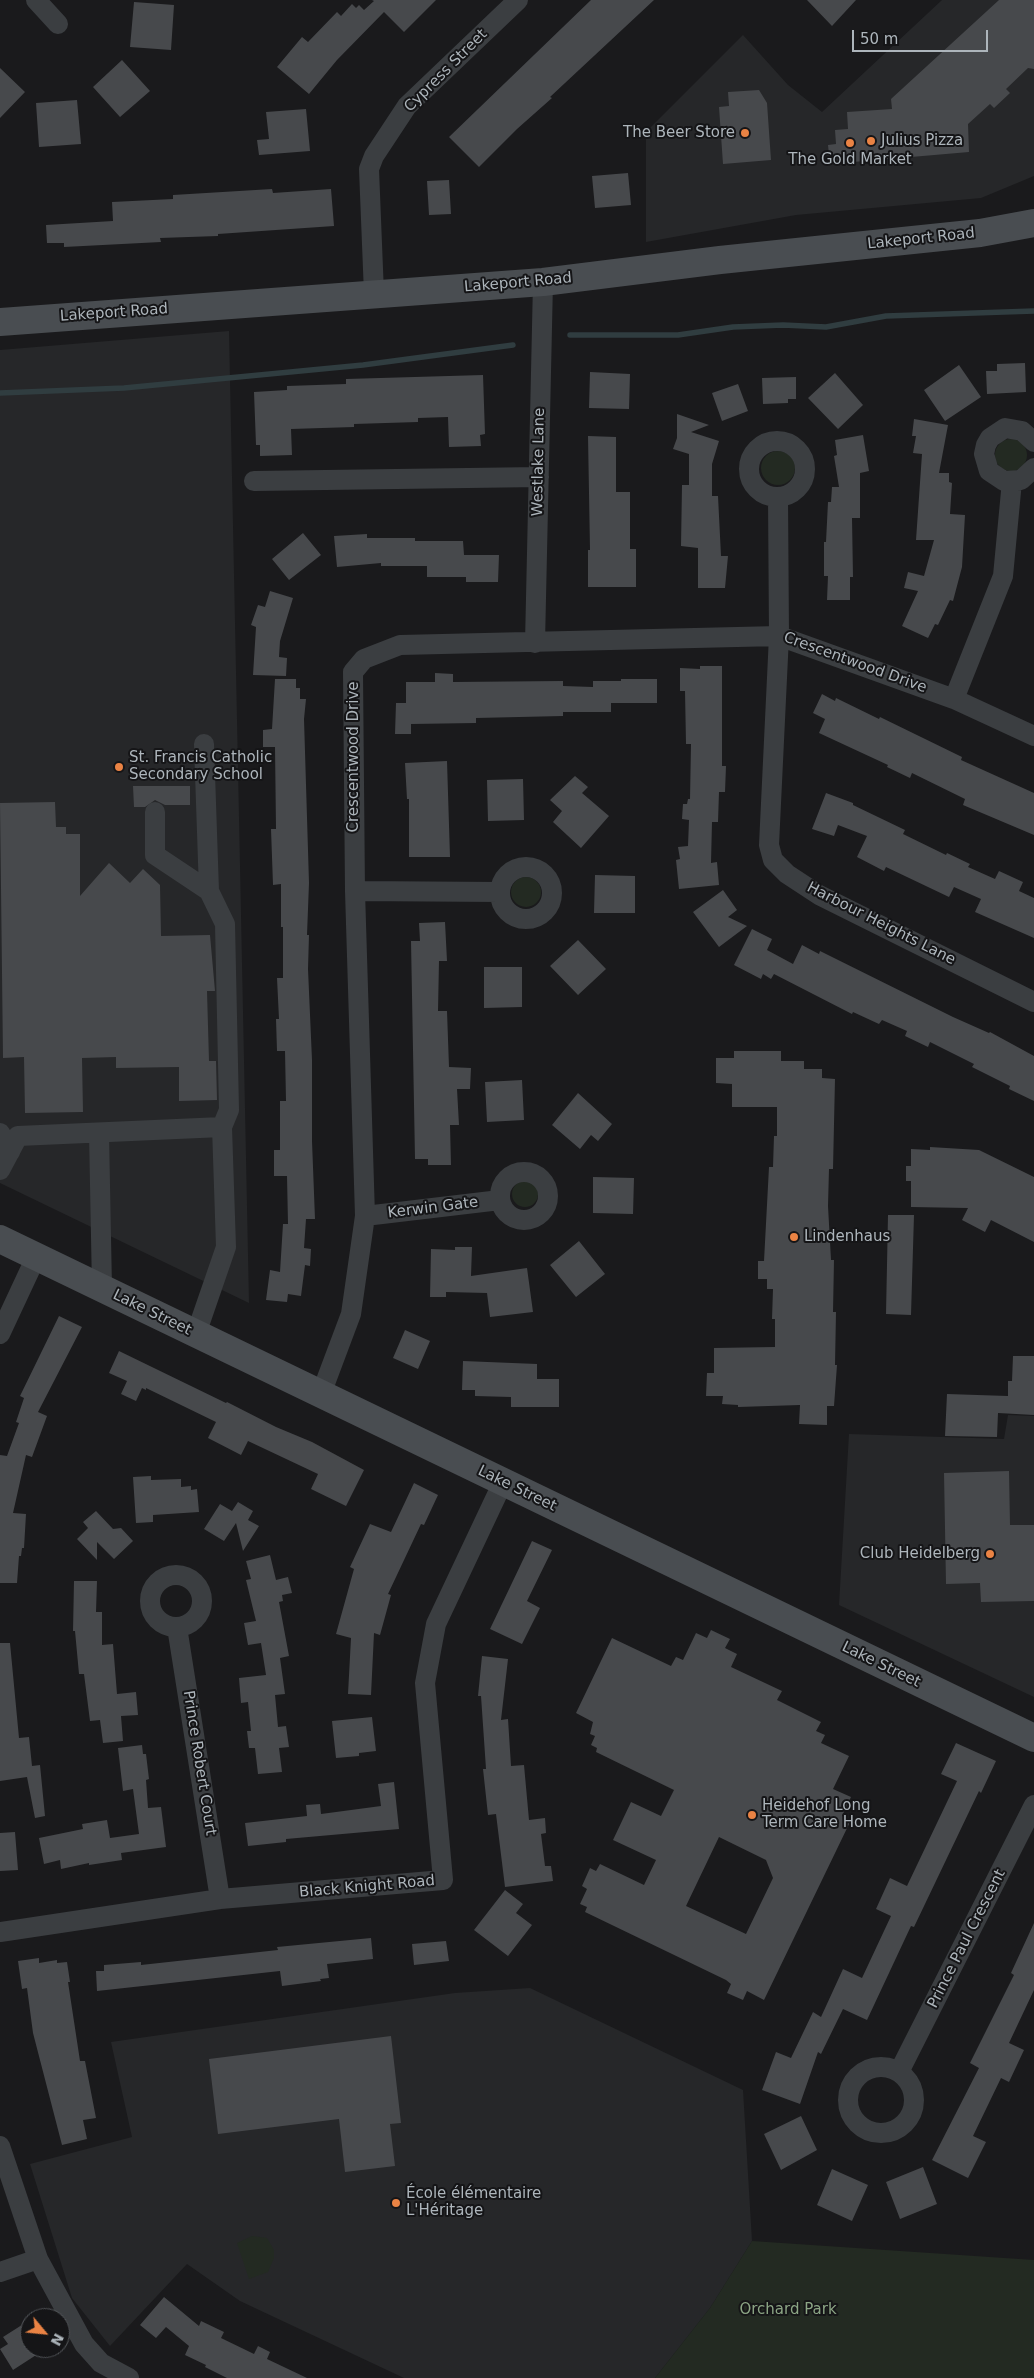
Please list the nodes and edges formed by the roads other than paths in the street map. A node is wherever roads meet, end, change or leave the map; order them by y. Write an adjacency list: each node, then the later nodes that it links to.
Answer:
1 (36, 0): 3 (street)
2 (518, 0): 6 (street, Cypress Street)
3 (58, 24)
4 (1034, 223): 5 (main road, Lakeport Road)
5 (543, 282): 6 (main road, Lakeport Road); 10 (street, Westlake Lane)
6 (374, 294): 7 (main road, Lakeport Road)
7 (0, 322)
8 (1034, 442): 12 (street)
9 (1034, 468): 12 (street)
10 (539, 478): 11 (street); 15 (street, Westlake Lane)
11 (254, 481)
12 (1012, 482): 16 (street)
13 (778, 497): 14 (street, Harbour Heights Lane)
14 (779, 636): 15 (street, Crescentwood Drive); 16 (street, Crescentwood Drive); 23 (street, Harbour Heights Lane)
15 (535, 643): 21 (street, Crescentwood Drive)
16 (954, 699): 17 (street, Crescentwood Drive)
17 (1034, 736)
18 (204, 744): 20 (street)
19 (154, 812): 20 (street)
20 (208, 890): 24 (street)
21 (355, 891): 22 (street); 30 (street, Crescentwood Drive)
22 (500, 892)
23 (1034, 1002)
24 (222, 1127): 26 (street); 35 (street)
25 (0, 1133): 27 (street)
26 (99, 1133): 27 (street); 33 (street)
27 (10, 1152): 28 (street)
28 (0, 1170)
29 (500, 1200): 30 (street, Kerwin Gate)
30 (365, 1216): 36 (street, Crescentwood Drive)
31 (0, 1239): 32 (main road, Lake Street)
32 (36, 1256): 33 (main road, Lake Street); 34 (street)
33 (102, 1288): 35 (main road, Lake Street)
34 (0, 1334)
35 (196, 1334): 36 (main road, Lake Street)
36 (321, 1394): 37 (main road, Lake Street)
37 (503, 1482): 39 (main road, Lake Street); 41 (street, Black Knight Road)
38 (177, 1627): 41 (street, Prince Robert Court)
39 (1034, 1738)
40 (1034, 1805): 43 (street, Prince Paul Crescent)
41 (220, 1899): 42 (street, Black Knight Road)
42 (0, 1932)
43 (900, 2072)
44 (0, 2146): 45 (street)
45 (38, 2259): 46 (street); 47 (street)
46 (0, 2272)
47 (129, 2378)

